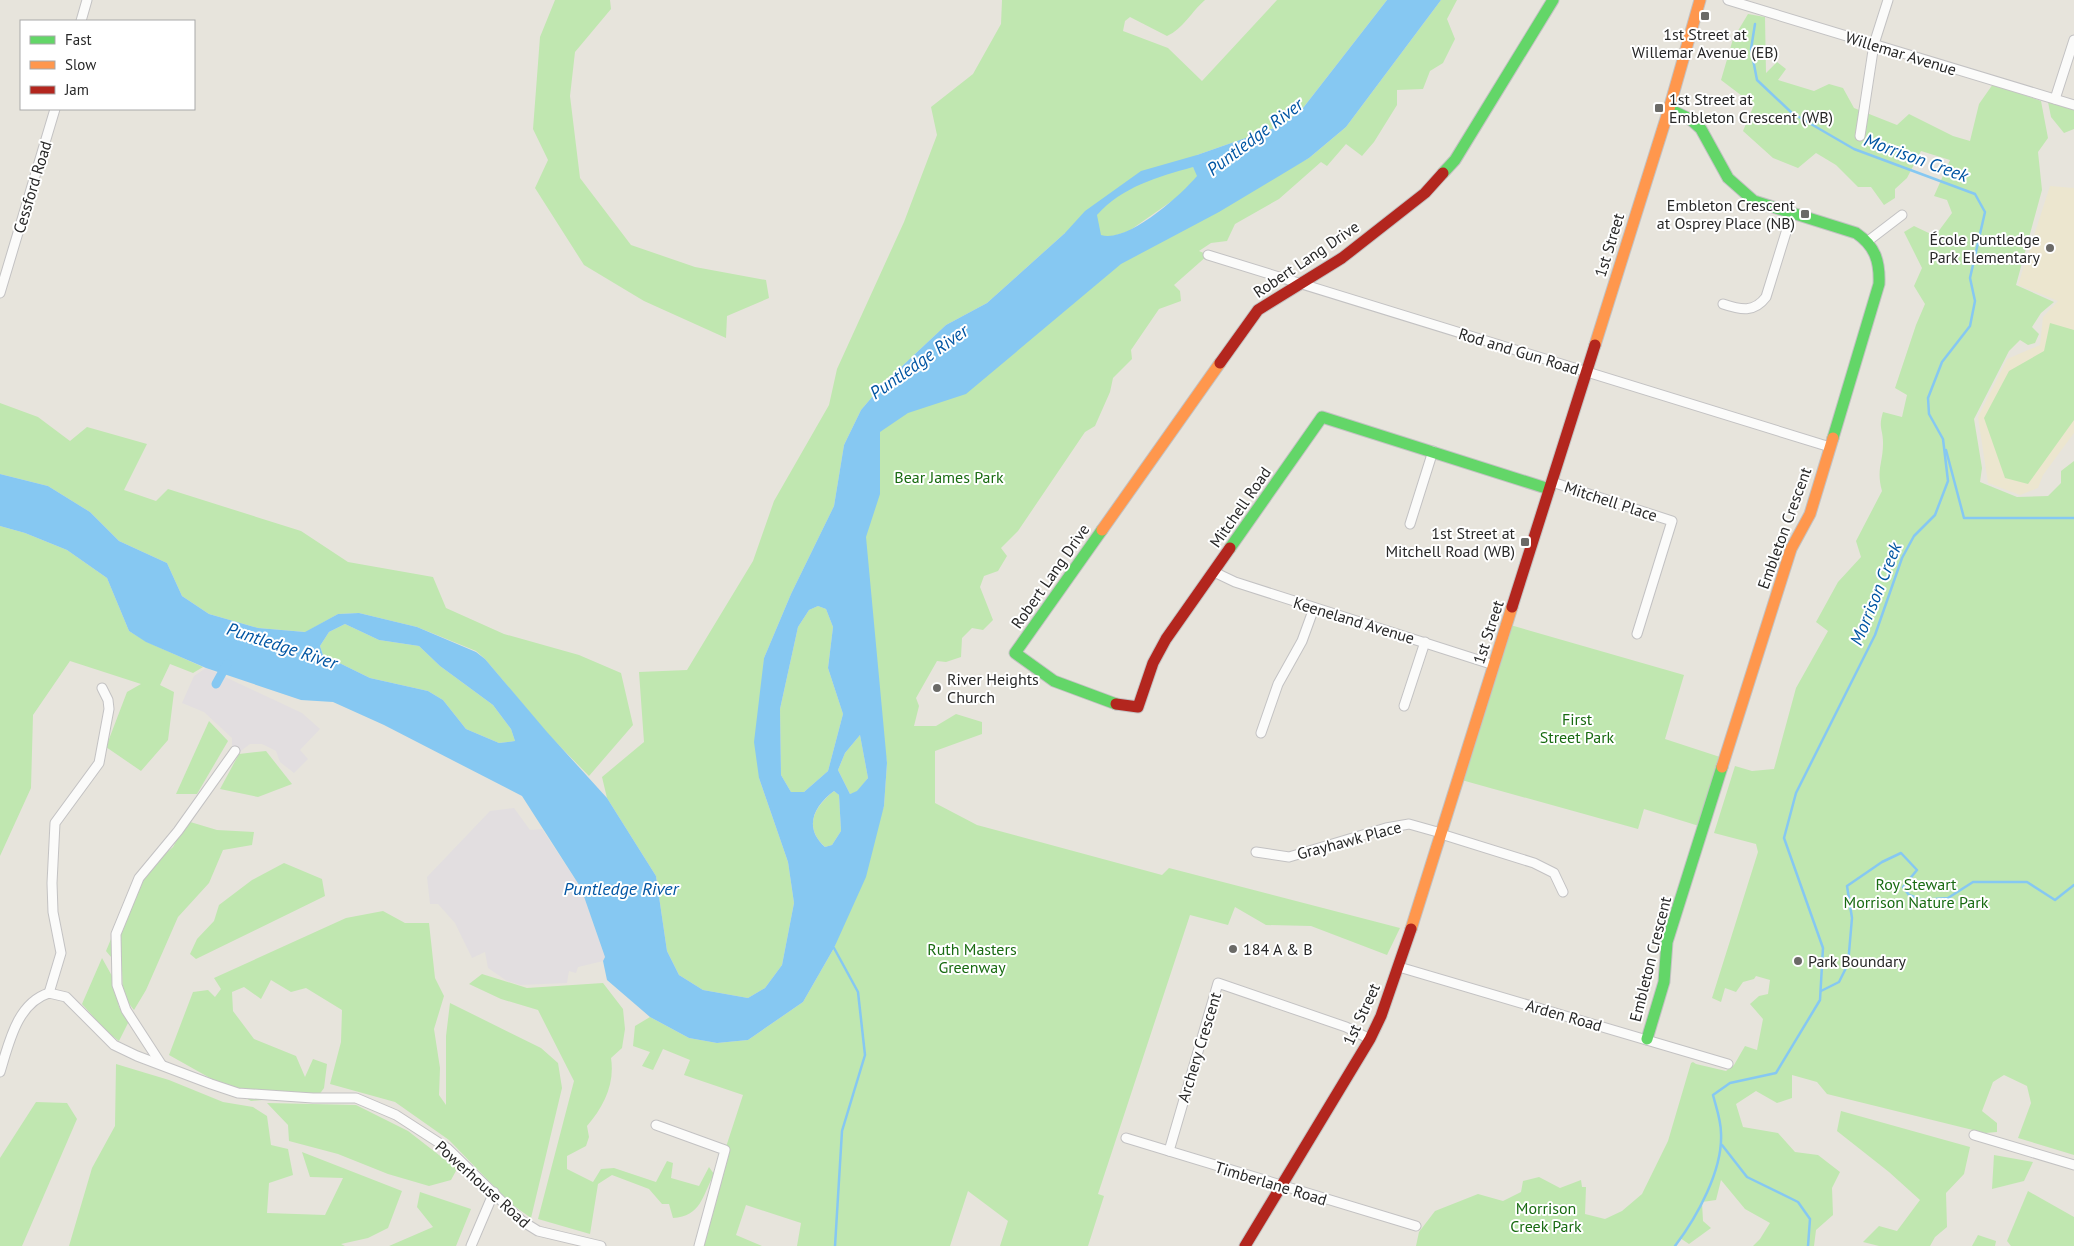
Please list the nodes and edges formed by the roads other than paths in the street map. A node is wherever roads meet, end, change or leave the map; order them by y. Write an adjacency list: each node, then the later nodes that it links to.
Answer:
1 (87, 0): 6 (street)
2 (1553, 0): 18 (street, Robert Lang Drive)
3 (1700, 0): 11 (street, 1st Street)
4 (1728, 0): 8 (street, Willemar Avenue)
5 (1888, 0): 8 (street)
6 (81, 20)
7 (2074, 40): 9 (street)
8 (1874, 44): 9 (street, Willemar Avenue); 13 (street)
9 (2054, 99): 10 (street, Willemar Avenue)
10 (2074, 105)
11 (1669, 109): 14 (street); 21 (street, 1st Street)
12 (55, 110): 19 (street, Cessford Road)
13 (1860, 136)
14 (1792, 213): 16 (street); 20 (street)
15 (1902, 215): 16 (street)
16 (1868, 241): 22 (street, Embleton Crescent)
17 (1208, 255): 18 (street, Rod and Gun Road)
18 (1302, 284): 21 (street, Rod and Gun Road); 30 (street, Robert Lang Drive)
19 (0, 293)
20 (1723, 304)
21 (1586, 372): 22 (street, Rod and Gun Road); 24 (street, 1st Street)
22 (1830, 448): 42 (street, Embleton Crescent)
23 (1433, 451): 24 (street, Mitchell Road); 25 (street); 26 (street, Mitchell Road)
24 (1550, 486): 28 (street, Mitchell Place); 31 (street, 1st Street)
25 (1410, 524)
26 (1214, 572): 27 (street, Keeneland Avenue); 30 (street, Mitchell Road)
27 (1314, 608): 29 (street, Keeneland Avenue); 34 (street)
28 (1637, 634)
29 (1424, 642): 31 (street, Keeneland Avenue); 33 (street)
30 (1015, 654)
31 (1494, 665): 36 (street, 1st Street)
32 (102, 688): 40 (street)
33 (1404, 706)
34 (1261, 733)
35 (235, 751): 43 (street)
36 (1441, 834): 37 (street, Grayhawk Place); 38 (street, Grayhawk Place); 39 (street, 1st Street)
37 (1256, 852)
38 (1563, 892)
39 (1399, 967): 41 (street, 1st Street); 42 (street, Arden Road)
40 (49, 993): 43 (street, Powerhouse Road); 45 (street)
41 (1370, 1039): 49 (street, Archery Crescent); 51 (street, 1st Street)
42 (1647, 1039): 44 (street, Arden Road)
43 (161, 1064): 52 (street, Powerhouse Road)
44 (1728, 1064)
45 (0, 1072)
46 (656, 1125): 56 (street)
47 (1974, 1135): 50 (street)
48 (1126, 1138): 49 (street, Timberlane Road)
49 (1168, 1151): 51 (street, Timberlane Road)
50 (2074, 1165)
51 (1281, 1187): 53 (street, Timberlane Road); 57 (street, 1st Street)
52 (494, 1192): 54 (street); 55 (street, Powerhouse Road)
53 (1416, 1226)
54 (472, 1246)
55 (602, 1246)
56 (699, 1246)
57 (1245, 1246)

